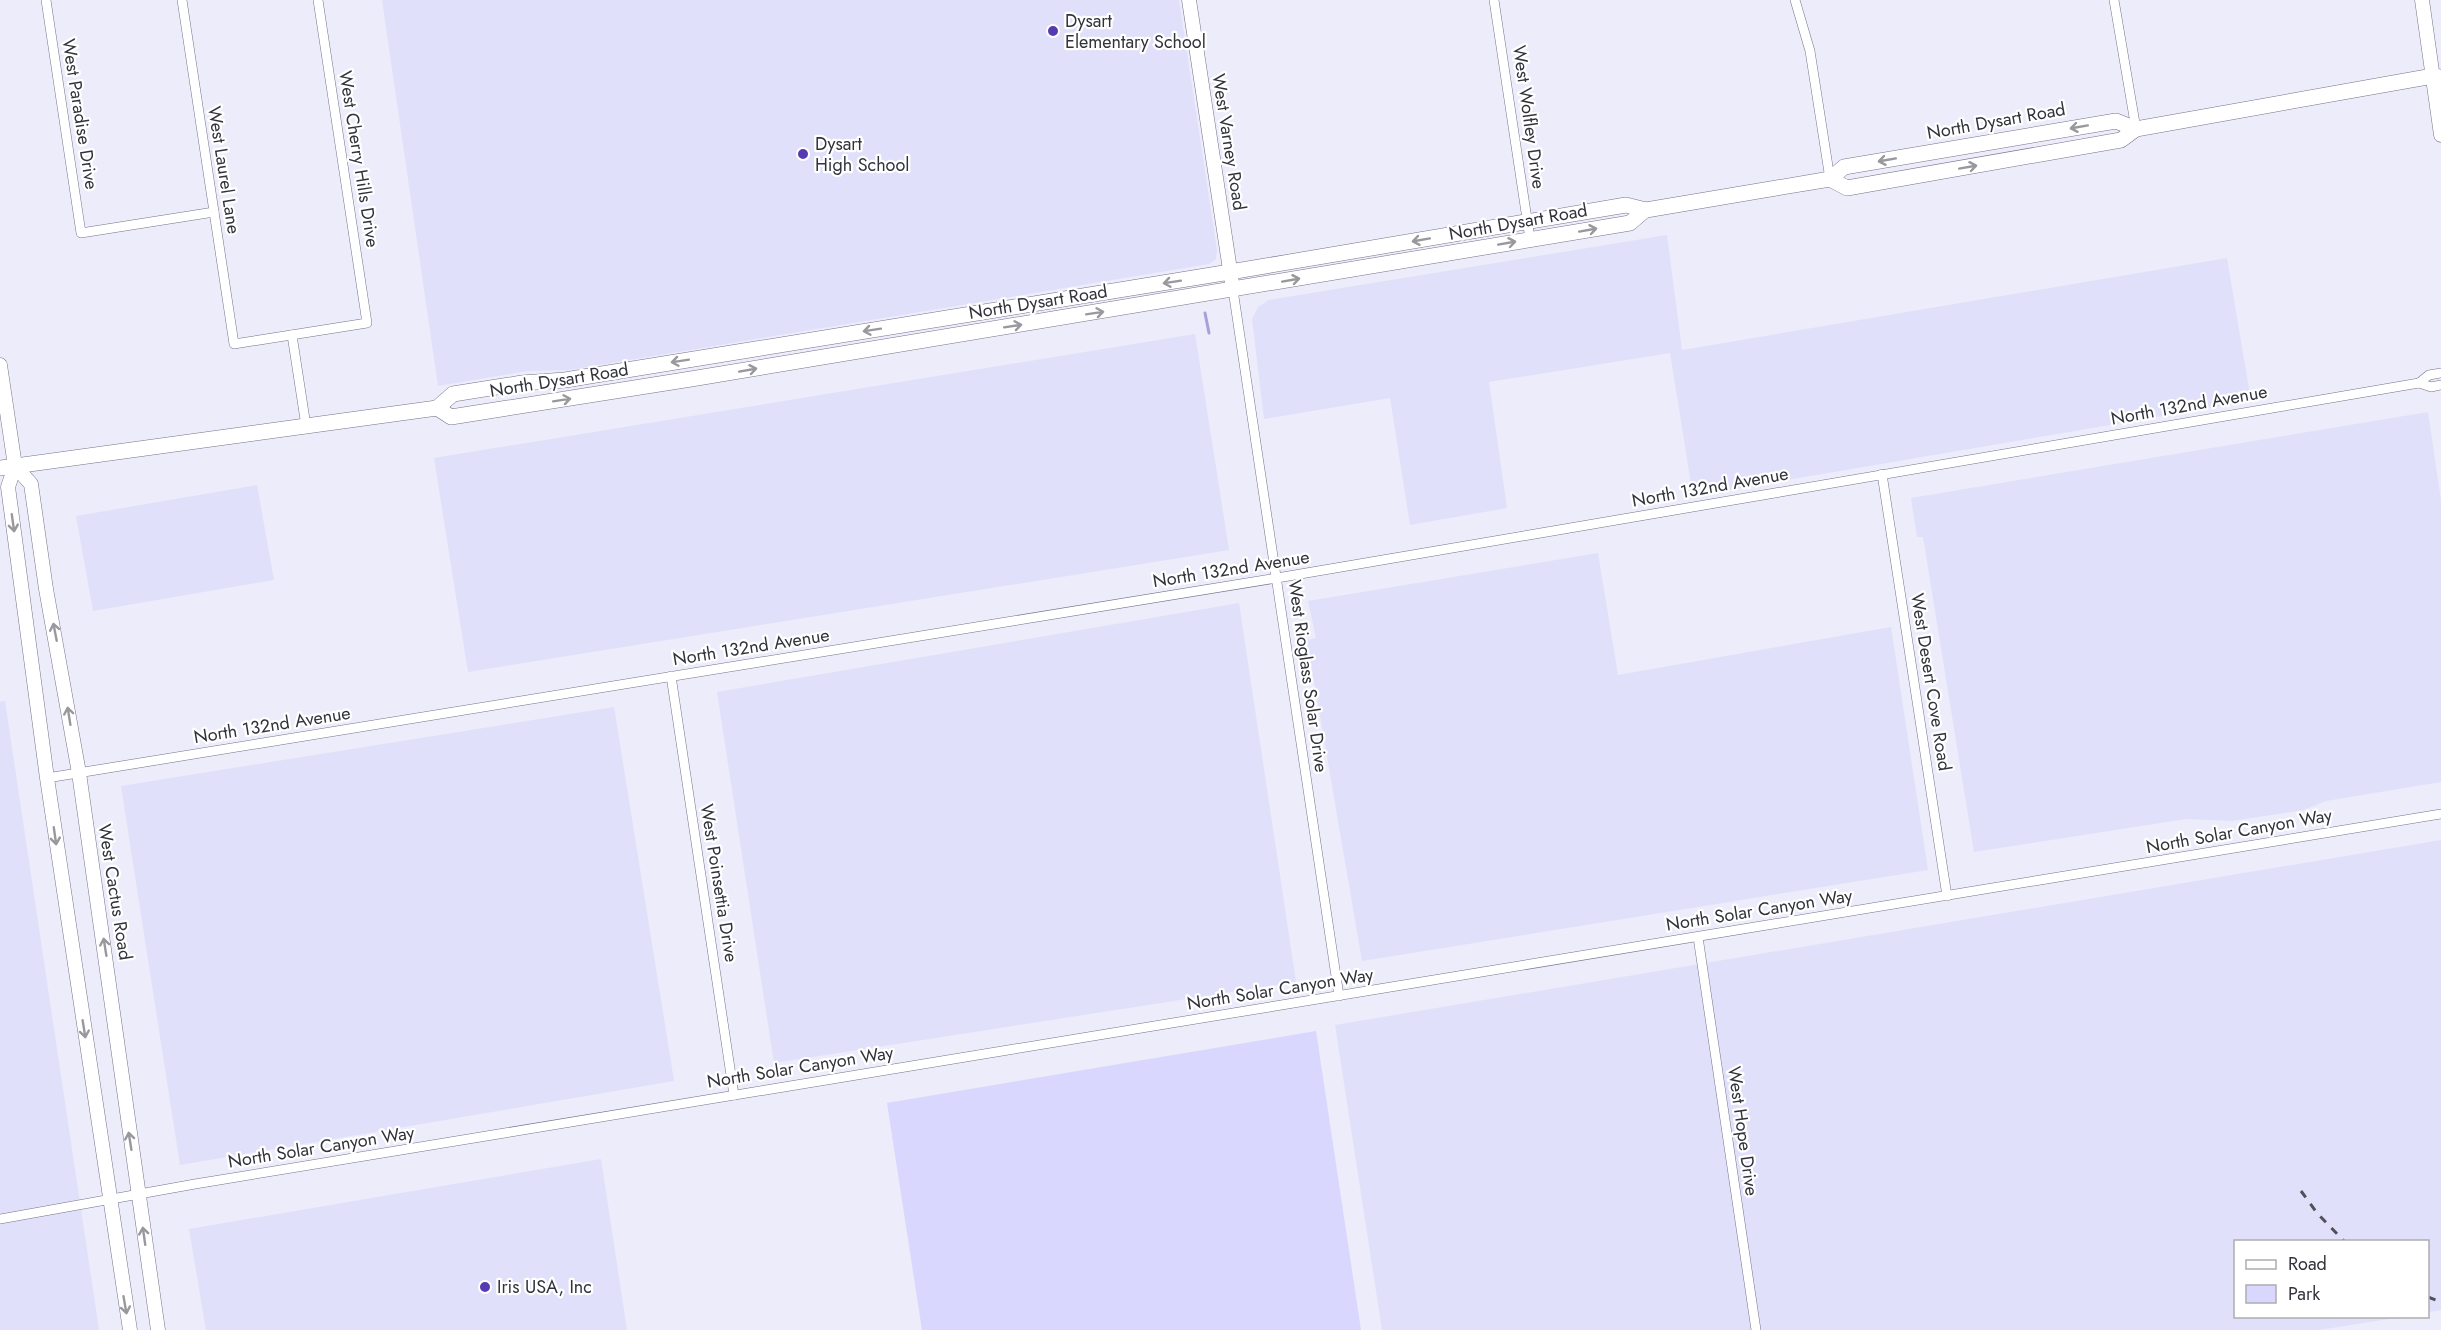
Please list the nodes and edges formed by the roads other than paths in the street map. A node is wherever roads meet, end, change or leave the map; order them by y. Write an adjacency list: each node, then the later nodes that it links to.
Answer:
1 (46, 0): 14 (street, West Paradise Drive)
2 (182, 0): 14 (street, West Laurel Lane)
3 (318, 0): 19 (street, West Cherry Hills Drive)
4 (1189, 0): 17 (main road, West Varney Road)
5 (1494, 0): 15 (street, West Wolfley Drive)
6 (1795, 0): 12 (street)
7 (2114, 0): 10 (street)
8 (2422, 0): 9 (main road)
9 (2438, 74): 10 (main road, North Dysart Road); 11 (main road)
10 (2136, 129): 12 (main road, North Dysart Road)
11 (2441, 135)
12 (1830, 179): 13 (main road, North Dysart Road)
13 (1644, 211): 15 (main road, North Dysart Road); 16 (main road, North Dysart Road, one-way to 13)
14 (214, 212): 19 (street, West Laurel Lane)
15 (1527, 221): 16 (street, West Wolfley Drive); 17 (main road, North Dysart Road, one-way to 17)
16 (1530, 239): 18 (main road, North Dysart Road, one-way to 16)
17 (1230, 272): 18 (main road, West Varney Road); 24 (main road, North Dysart Road, one-way to 24)
18 (1233, 290): 26 (main road, North Dysart Road, one-way to 18); 30 (street, West Rioglass Solar Drive)
19 (292, 335): 27 (street)
20 (0, 365): 28 (main road, West Cactus Road)
21 (2441, 373): 22 (street, North 132nd Avenue)
22 (2419, 382): 23 (street, North 132nd Avenue); 29 (street, North 132nd Avenue)
23 (2441, 385)
24 (453, 394): 25 (main road); 26 (main road)
25 (437, 408): 26 (main road, North Dysart Road); 27 (main road, North Dysart Road)
26 (511, 408)
27 (306, 426): 28 (main road, North Dysart Road)
28 (8, 467): 32 (main road, West Cactus Road, one-way to 28); 33 (main road, West Cactus Road, one-way to 33)
29 (1882, 474): 30 (street, North 132nd Avenue); 35 (street, West Desert Cove Road)
30 (1277, 578): 31 (street, North 132nd Avenue); 37 (street, West Rioglass Solar Drive)
31 (671, 676): 32 (street, North 132nd Avenue); 38 (street, West Poinsettia Drive)
32 (79, 773): 33 (street, North 132nd Avenue); 39 (main road, West Cactus Road, one-way to 32)
33 (47, 778): 40 (main road, West Cactus Road, one-way to 40)
34 (2441, 814): 35 (street, North Solar Canyon Way)
35 (1947, 896): 36 (street, North Solar Canyon Way)
36 (1698, 937): 37 (street, North Solar Canyon Way); 44 (street, West Hope Drive)
37 (1339, 996): 38 (street, North Solar Canyon Way)
38 (734, 1095): 39 (street, North Solar Canyon Way)
39 (139, 1194): 40 (street, North Solar Canyon Way); 43 (main road, West Cactus Road, one-way to 39)
40 (109, 1201): 41 (street, North Solar Canyon Way); 42 (main road, West Cactus Road, one-way to 42)
41 (0, 1219)
42 (130, 1330)
43 (158, 1330)
44 (1756, 1330)

